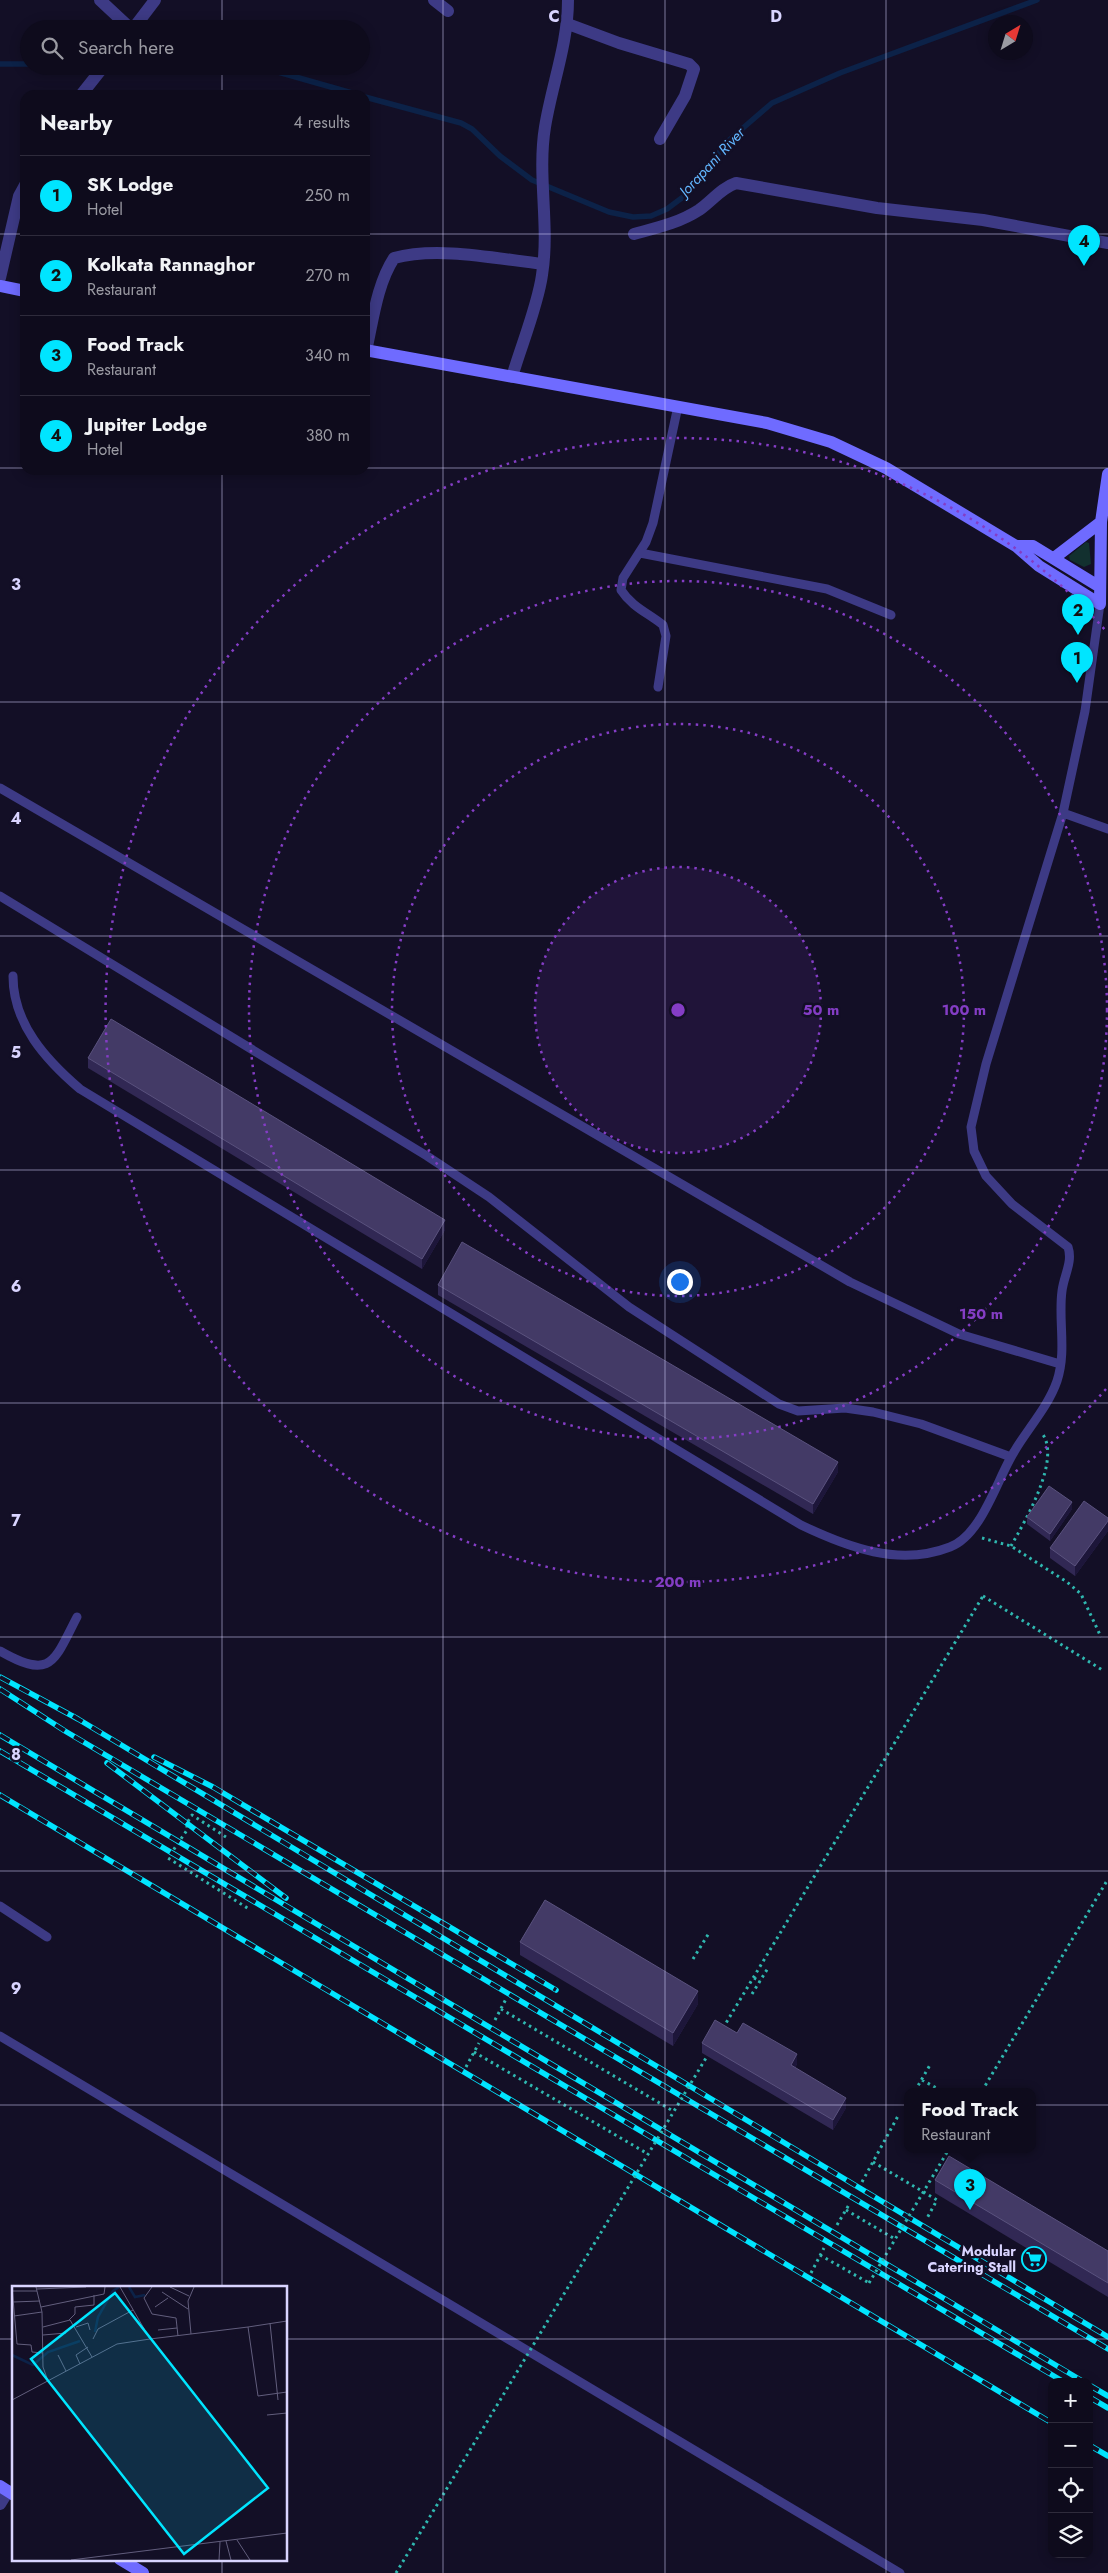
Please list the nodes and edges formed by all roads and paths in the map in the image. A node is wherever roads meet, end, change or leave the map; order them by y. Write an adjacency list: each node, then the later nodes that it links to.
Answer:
1 (100, 0): 6 (street)
2 (155, 0): 7 (street)
3 (434, 0): 5 (street)
4 (568, 0): 8 (street)
5 (448, 11)
6 (122, 20)
7 (139, 20)
8 (568, 24): 11 (street); 15 (street)
9 (97, 75): 10 (street)
10 (86, 90)
11 (660, 139)
12 (20, 194): 16 (street)
13 (634, 234): 14 (street)
14 (1108, 243)
15 (543, 264): 19 (street); 21 (street)
16 (0, 278)
17 (0, 286): 18 (main road)
18 (20, 290)
19 (370, 331)
20 (370, 352): 21 (main road)
21 (512, 377): 22 (main road)
22 (678, 406): 25 (main road); 26 (lane)
23 (1108, 474): 24 (main road)
24 (1101, 522): 27 (main road); 28 (main road)
25 (1016, 546): 28 (main road); 31 (main road)
26 (640, 553): 32 (lane); 33 (lane)
27 (1101, 555): 29 (main road); 30 (main road)
28 (1054, 558): 30 (main road)
29 (1108, 573)
30 (1100, 587): 31 (main road)
31 (1100, 604): 35 (lane)
32 (891, 615)
33 (658, 687)
34 (0, 788): 39 (lane)
35 (1064, 813): 36 (lane); 39 (lane)
36 (1108, 829)
37 (0, 896): 41 (lane)
38 (13, 976): 42 (lane)
39 (1060, 1364): 40 (lane)
40 (1035, 1424): 41 (lane); 43 (path)
41 (1011, 1457): 42 (lane)
42 (971, 1530): 43 (path)
43 (1011, 1546): 45 (path)
44 (77, 1617): 46 (lane)
45 (1101, 1638)
46 (0, 1651)
47 (1104, 1671): 56 (path, bridge)
48 (226, 1837): 51 (path)
49 (1108, 1878): 72 (path)
50 (0, 1906): 53 (lane)
51 (249, 1909)
52 (709, 1933): 54 (path)
53 (47, 1937)
54 (693, 1959)
55 (768, 1968): 57 (path)
56 (754, 1978): 57 (path); 63 (path, bridge)
57 (760, 1982): 58 (path)
58 (752, 1994)
59 (506, 1998): 60 (path)
60 (500, 2009): 61 (path); 73 (path)
61 (495, 2020)
62 (0, 2036): 93 (lane)
63 (719, 2036)
64 (479, 2043): 66 (path)
65 (714, 2044): 73 (path, bridge)
66 (474, 2052): 68 (path); 76 (path)
67 (930, 2065): 69 (path)
68 (466, 2067)
69 (922, 2080): 70 (path); 71 (path)
70 (917, 2088)
71 (937, 2088)
72 (984, 2088)
73 (674, 2111): 76 (path, bridge)
74 (898, 2116): 77 (path)
75 (946, 2153): 79 (path, bridge)
76 (648, 2154): 92 (path, bridge)
77 (873, 2162): 78 (path); 79 (path)
78 (862, 2182)
79 (923, 2192): 82 (path); 84 (path, bridge)
80 (850, 2203): 81 (path)
81 (846, 2210): 83 (path); 84 (path)
82 (926, 2220)
83 (837, 2225)
84 (895, 2239): 86 (path, bridge)
85 (824, 2248): 86 (path)
86 (820, 2255): 87 (path)
87 (811, 2272)
88 (7, 2491): 89 (street)
89 (0, 2504)
90 (122, 2560): 91 (main road)
91 (143, 2573)
92 (396, 2573)
93 (900, 2573)

